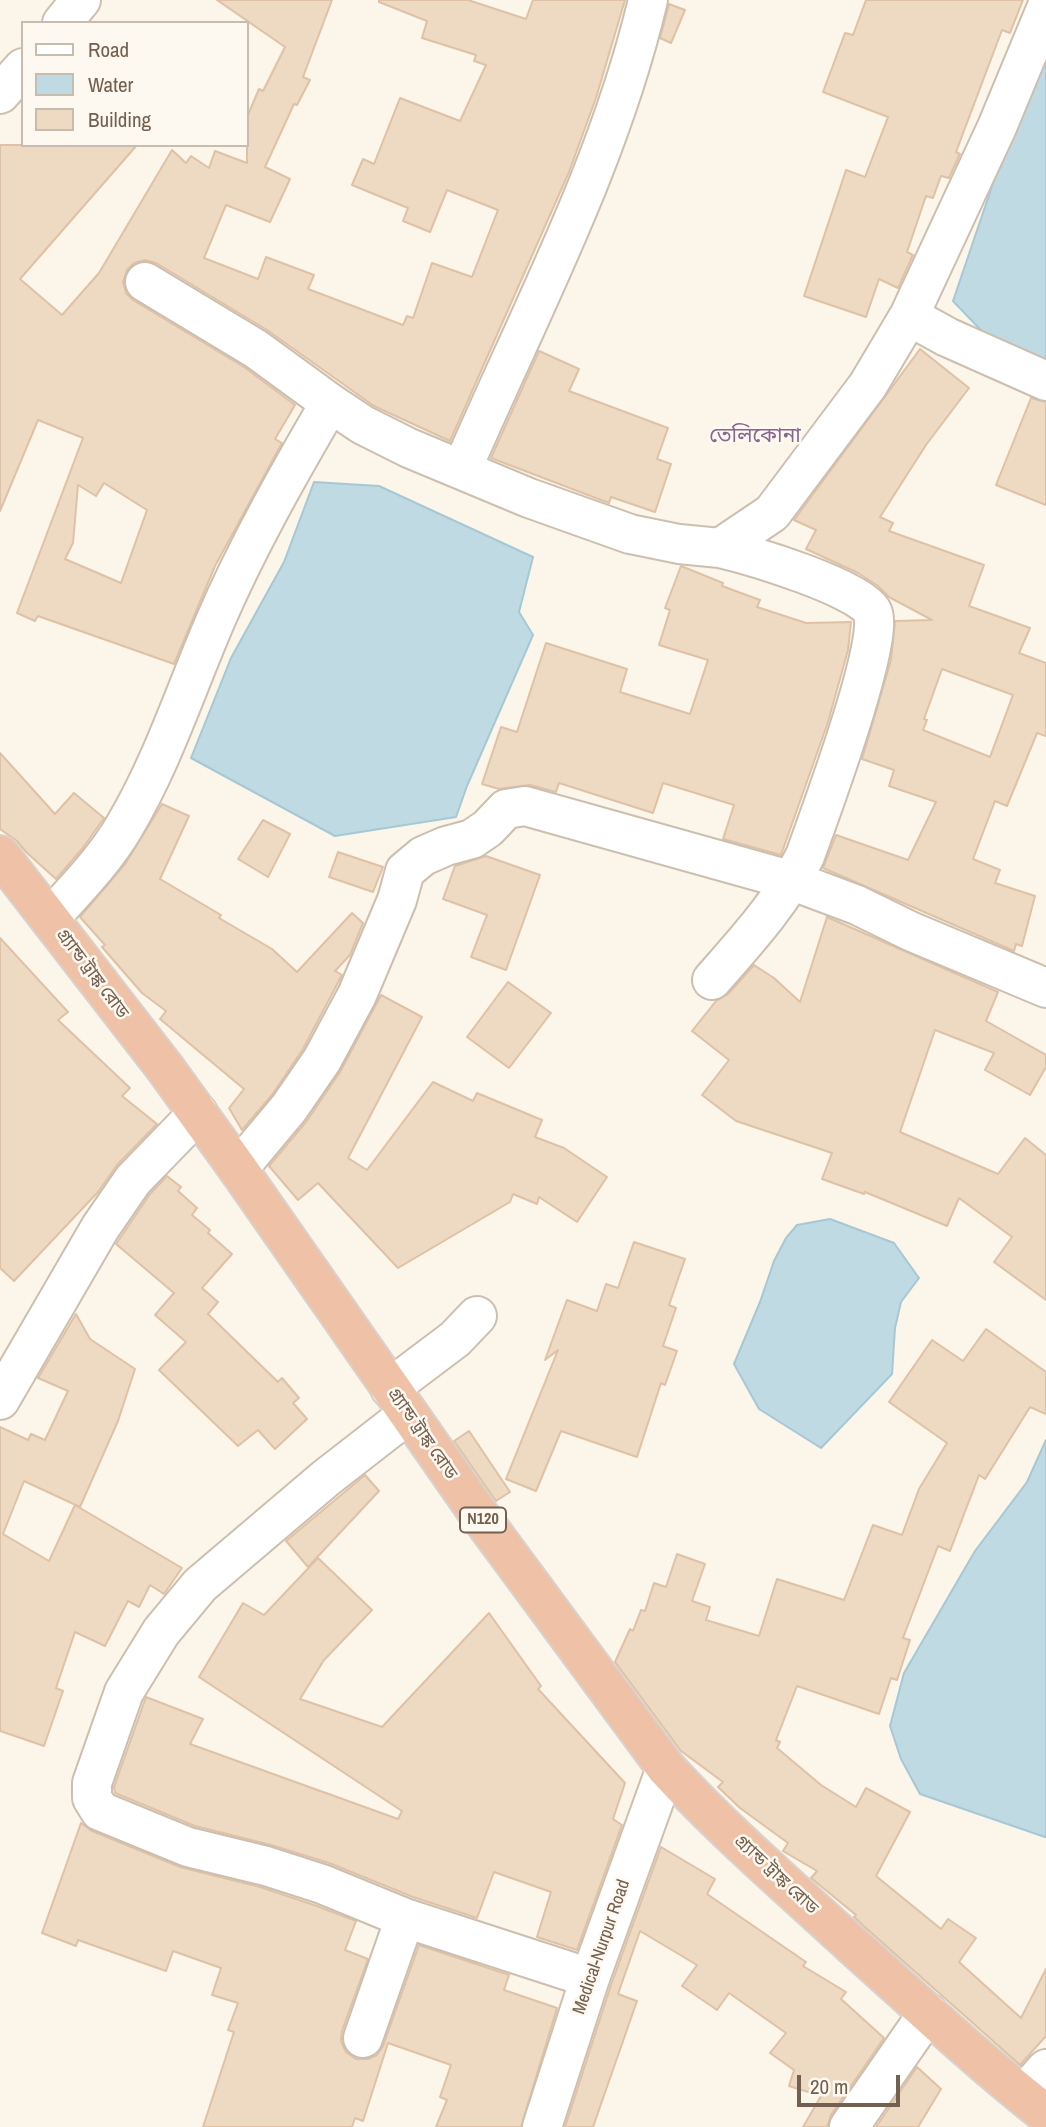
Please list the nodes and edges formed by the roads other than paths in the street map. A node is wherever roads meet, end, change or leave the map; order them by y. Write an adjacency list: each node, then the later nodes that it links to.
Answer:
1 (81, 0): 4 (street)
2 (648, 0): 11 (street)
3 (1046, 9): 8 (street)
4 (64, 21)
5 (21, 70): 6 (street)
6 (0, 94)
7 (145, 282): 10 (street)
8 (909, 316): 9 (street); 12 (street)
9 (1046, 381)
10 (330, 403): 11 (street); 15 (street)
11 (462, 469): 12 (street)
12 (720, 548): 14 (street)
13 (0, 855): 15 (highway, গ্র্যান্ড ট্রাঙ্ক রোড / N120)
14 (793, 881): 16 (street); 17 (street); 19 (street)
15 (50, 918): 18 (highway, গ্র্যান্ড ট্রাঙ্ক রোড / N120)
16 (712, 980)
17 (1046, 988)
18 (198, 1113): 19 (highway, গ্র্যান্ড ট্রাঙ্ক রোড / N120); 21 (street)
19 (238, 1169): 22 (highway, গ্র্যান্ড ট্রাঙ্ক রোড / N120)
20 (477, 1316): 22 (street)
21 (0, 1400)
22 (399, 1402): 23 (highway, গ্র্যান্ড ট্রাঙ্ক রোড / N120); 24 (street)
23 (666, 1768): 25 (street, Medical-Nurpur Road); 26 (highway, গ্র্যান্ড ট্রাঙ্ক রোড / N120)
24 (405, 1918): 25 (street); 27 (street)
25 (590, 1979): 29 (street, Medical-Nurpur Road)
26 (928, 2014): 28 (highway, গ্র্যান্ড ট্রাঙ্ক রোড / N120); 30 (street)
27 (363, 2038)
28 (1038, 2093)
29 (542, 2127)
30 (849, 2127)

